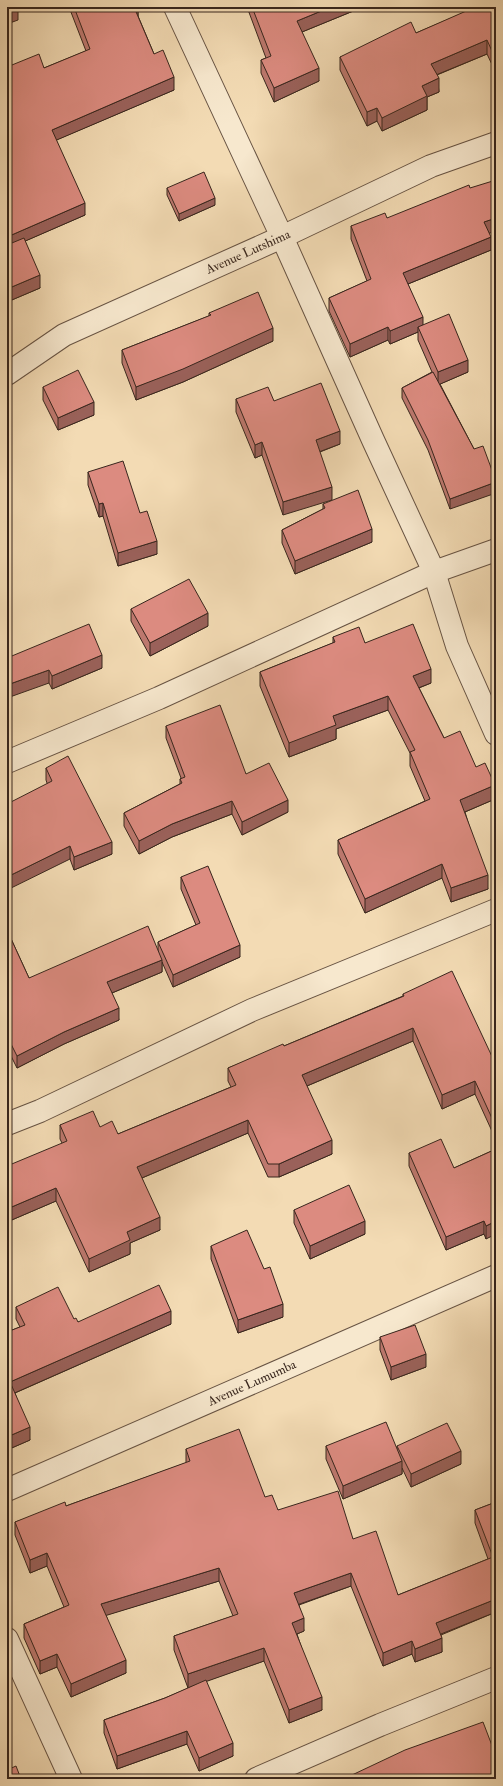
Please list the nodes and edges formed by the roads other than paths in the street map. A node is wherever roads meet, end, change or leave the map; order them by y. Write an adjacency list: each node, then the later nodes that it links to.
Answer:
1 (175, 7): 3 (street)
2 (496, 143): 3 (street, Avenue Lutshima)
3 (282, 237): 4 (street, Avenue Lutshima); 6 (street)
4 (7, 374)
5 (496, 550): 6 (street)
6 (434, 572): 7 (street); 8 (street)
7 (496, 734)
8 (7, 762)
9 (496, 910): 10 (street)
10 (7, 1124)
11 (496, 1276): 12 (street, Avenue Lumumba)
12 (7, 1490)
13 (7, 1639): 15 (street)
14 (496, 1678): 16 (street)
15 (72, 1779)
16 (256, 1779)

